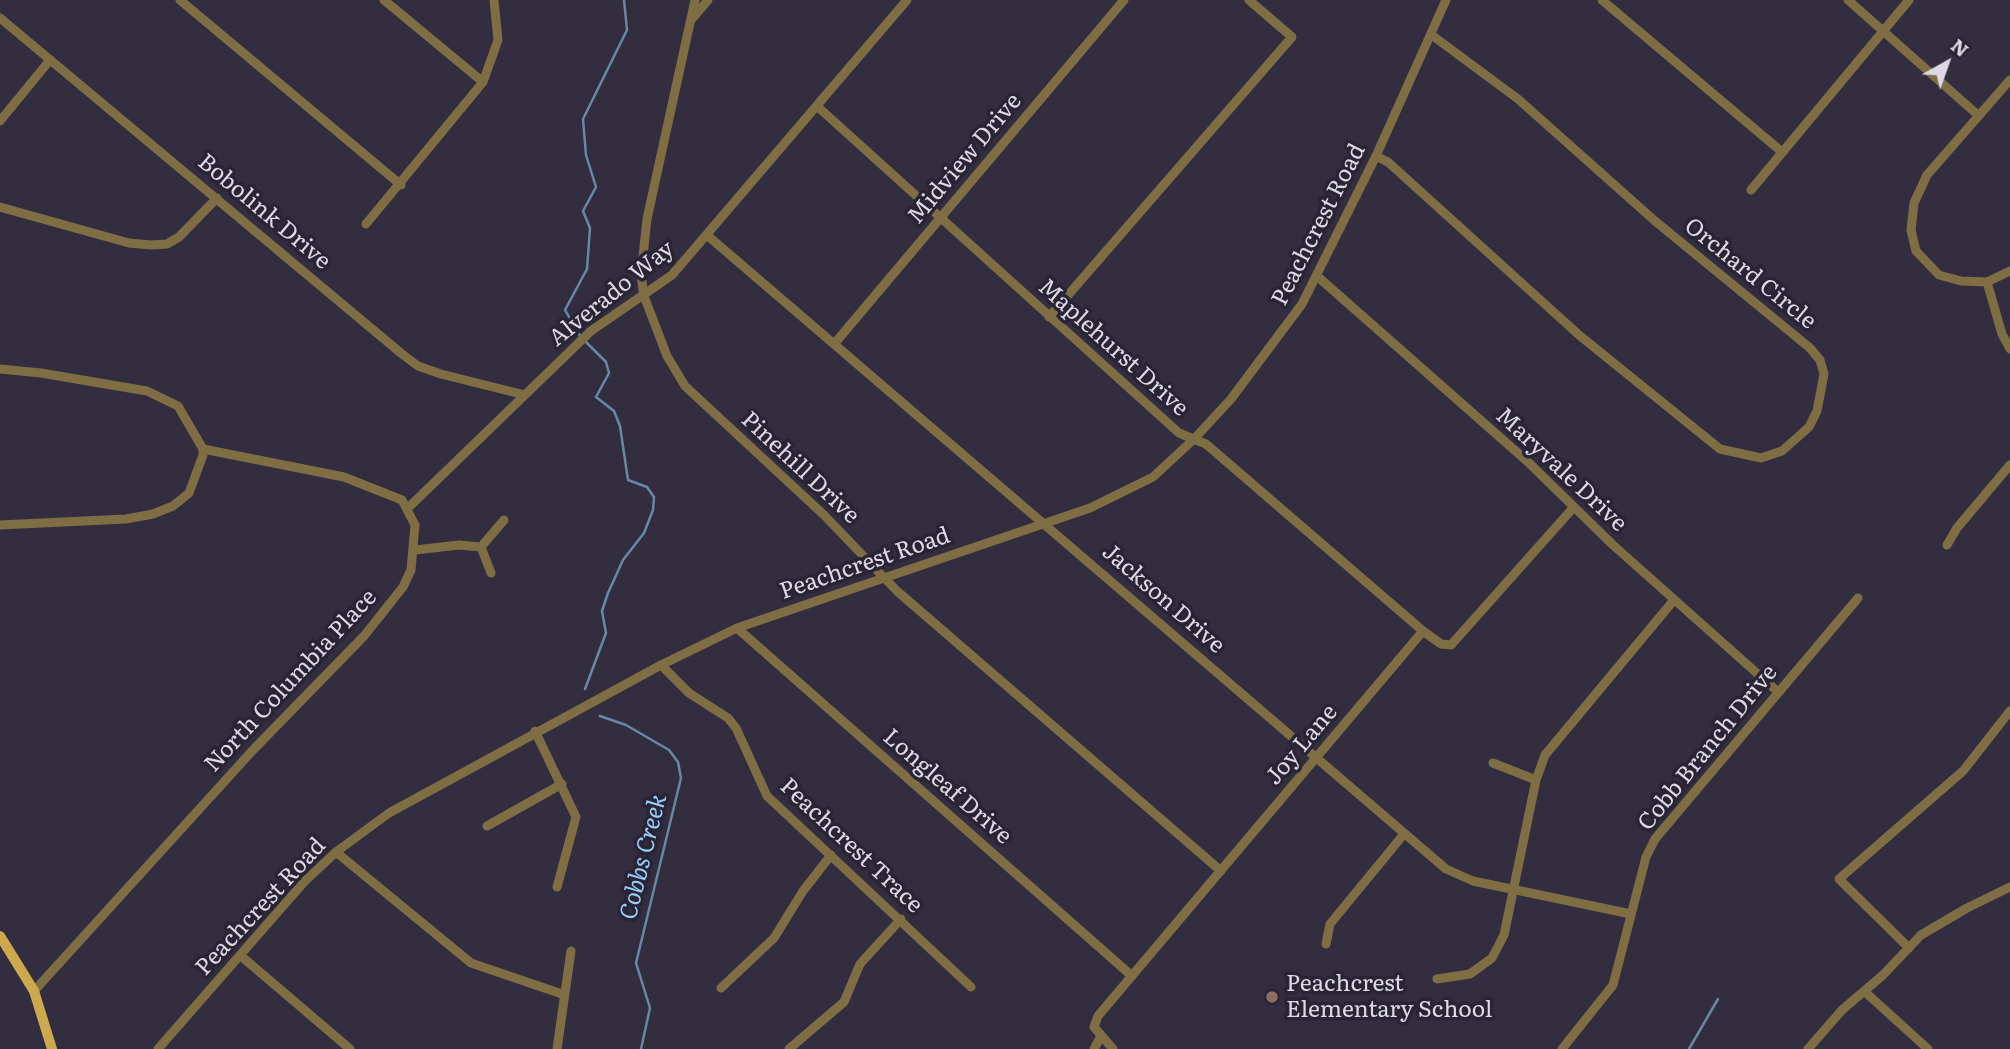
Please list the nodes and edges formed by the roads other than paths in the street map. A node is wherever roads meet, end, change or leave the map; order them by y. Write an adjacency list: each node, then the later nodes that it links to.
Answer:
1 (180, 0): 25 (street)
2 (384, 0): 19 (street)
3 (494, 0): 19 (street)
4 (695, 0): 14 (street, Pinehill Drive)
5 (708, 0): 14 (street)
6 (907, 0): 20 (street, Alverado Way)
7 (1124, 0): 29 (street, Midview Drive)
8 (1249, 0): 36 (street)
9 (1446, 0): 16 (street, Peachcrest Road)
10 (1602, 0): 23 (street)
11 (1848, 0): 15 (street)
12 (1909, 0): 15 (street)
13 (0, 18): 17 (street, Bobolink Drive)
14 (690, 21): 35 (street, Pinehill Drive)
15 (1883, 29): 21 (street); 23 (street)
16 (1433, 36): 24 (street, Peachcrest Road); 24 (street, Orchard Circle)
17 (50, 60): 22 (street); 27 (street, Bobolink Drive)
18 (2010, 80): 21 (street)
19 (483, 82): 25 (street)
20 (818, 107): 29 (street, Maplehurst Drive); 31 (street, Alverado Way)
21 (1979, 116): 34 (street)
22 (0, 121)
23 (1782, 152): 26 (street)
24 (1376, 156): 33 (street, Peachcrest Road)
25 (401, 185): 30 (street)
26 (1751, 190)
27 (217, 198): 28 (street); 40 (street, Bobolink Drive)
28 (0, 207)
29 (940, 220): 36 (street, Maplehurst Drive); 37 (street, Midview Drive)
30 (366, 224)
31 (708, 236): 35 (street, Alverado Way); 37 (street, Jackson Drive)
32 (2010, 271): 34 (street)
33 (1317, 276): 41 (street, Peachcrest Road); 45 (street, Maryvale Drive)
34 (1987, 282): 38 (street)
35 (645, 296): 40 (street, Alverado Way); 53 (street, Pinehill Drive)
36 (1049, 317): 41 (street, Maplehurst Drive)
37 (835, 343): 47 (street, Jackson Drive)
38 (2010, 349)
39 (0, 369): 42 (street)
40 (525, 395): 44 (street, Alverado Way)
41 (1194, 439): 47 (street, Peachcrest Road); 57 (street, Maplehurst Drive)
42 (203, 449): 44 (street); 48 (street)
43 (2010, 465): 49 (street)
44 (408, 508): 51 (street, North Columbia Place)
45 (1573, 508): 55 (street, Maryvale Drive); 57 (street)
46 (504, 520): 50 (street)
47 (1045, 523): 53 (street, Peachcrest Road); 62 (street, Jackson Drive)
48 (0, 525)
49 (1947, 545)
50 (481, 547): 51 (street); 52 (street)
51 (415, 550): 85 (street, North Columbia Place)
52 (491, 573)
53 (884, 576): 56 (street, Peachcrest Road); 70 (street, Pinehill Drive)
54 (1858, 598): 59 (street, Cobb Branch Drive)
55 (1674, 600): 59 (street, Maryvale Drive); 64 (street)
56 (737, 628): 58 (street, Peachcrest Road); 81 (street, Longleaf Drive)
57 (1423, 631): 62 (street, Joy Lane)
58 (661, 664): 61 (street, Peachcrest Road); 69 (street, Peachcrest Trace)
59 (1778, 692): 74 (street, Cobb Branch Drive)
60 (2010, 711): 78 (street)
61 (536, 731): 65 (street); 68 (street, Peachcrest Road)
62 (1317, 758): 67 (street, Jackson Drive); 70 (street, Joy Lane)
63 (1493, 763): 64 (street)
64 (1536, 780): 73 (street)
65 (562, 784): 66 (street); 71 (street)
66 (487, 825)
67 (1404, 834): 73 (street, Jackson Drive); 77 (street)
68 (336, 852): 80 (street, Peachcrest Road); 87 (street)
69 (831, 855): 75 (street, Peachcrest Trace); 84 (street)
70 (1221, 871): 81 (street, Joy Lane)
71 (557, 887)
72 (2010, 887): 78 (street)
73 (1513, 889): 74 (street, Jackson Drive); 82 (street)
74 (1631, 914): 96 (street, Cobb Branch Drive)
75 (901, 919): 83 (street, Peachcrest Trace); 93 (street)
76 (0, 936): 85 (main road)
77 (1326, 944)
78 (1909, 948): 86 (street)
79 (570, 950): 87 (street)
80 (241, 956): 90 (street, Peachcrest Road); 91 (street)
81 (1132, 976): 88 (street, Joy Lane)
82 (1437, 979)
83 (971, 987)
84 (721, 988)
85 (34, 991): 89 (main road)
86 (1864, 991): 97 (street); 98 (street)
87 (562, 994): 92 (street)
88 (1100, 1038): 94 (street, Joy Lane); 95 (street)
89 (51, 1049)
90 (158, 1049)
91 (350, 1049)
92 (557, 1049)
93 (789, 1049)
94 (1094, 1049)
95 (1113, 1049)
96 (1562, 1049)
97 (1808, 1049)
98 (1928, 1049)

